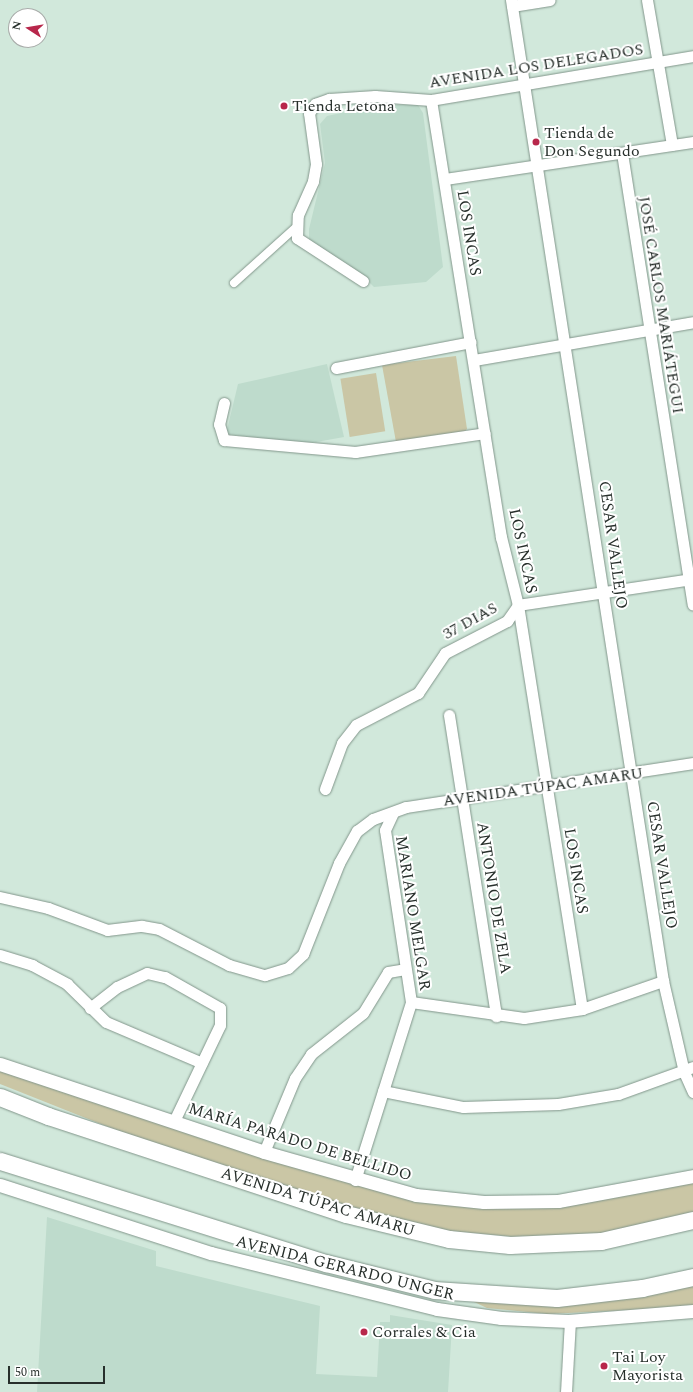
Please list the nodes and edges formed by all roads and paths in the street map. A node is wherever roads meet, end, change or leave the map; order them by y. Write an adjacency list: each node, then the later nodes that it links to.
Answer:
1 (550, 0): 3 (street)
2 (647, 0): 5 (street)
3 (512, 3): 6 (street, CESAR VALLEJO)
4 (693, 56): 5 (street, AVENIDA LOS DELEGADOS)
5 (657, 63): 6 (street, AVENIDA LOS DELEGADOS); 9 (street)
6 (524, 86): 7 (street, AVENIDA LOS DELEGADOS); 11 (street, CESAR VALLEJO)
7 (431, 100): 12 (street, LOS INCAS); 13 (street, AVENIDA LOS DELEGADOS)
8 (693, 142): 9 (street)
9 (672, 145): 10 (street)
10 (622, 153): 11 (street); 17 (street, JOSÉ CARLOS MARIÁTEGUI)
11 (535, 166): 12 (street); 19 (street, CESAR VALLEJO)
12 (445, 179): 18 (street, LOS INCAS)
13 (295, 228): 14 (street); 15 (street)
14 (363, 282)
15 (234, 283)
16 (693, 322): 17 (street)
17 (649, 330): 19 (street); 24 (street, JOSÉ CARLOS MARIÁTEGUI)
18 (471, 342): 20 (street, LOS INCAS); 21 (street)
19 (567, 345): 20 (street); 25 (street, CESAR VALLEJO)
20 (474, 360): 23 (street, LOS INCAS)
21 (336, 368)
22 (224, 403): 23 (street)
23 (485, 433): 27 (street, LOS INCAS)
24 (691, 579): 25 (street, 37 DIAS); 26 (street, JOSÉ CARLOS MARIÁTEGUI)
25 (603, 592): 27 (street, 37 DIAS); 30 (street, CESAR VALLEJO)
26 (693, 604)
27 (518, 605): 31 (street, LOS INCAS); 32 (street, 37 DIAS)
28 (449, 715): 33 (street, ANTONIO DE ZELA)
29 (693, 763): 30 (street, AVENIDA TÚPAC AMARU)
30 (632, 775): 31 (street, AVENIDA TÚPAC AMARU); 38 (street, CESAR VALLEJO)
31 (546, 787): 33 (street, AVENIDA TÚPAC AMARU); 41 (street, LOS INCAS)
32 (326, 789)
33 (462, 799): 34 (street, AVENIDA TÚPAC AMARU); 42 (street, ANTONIO DE ZELA)
34 (393, 812): 35 (street, AVENIDA TÚPAC AMARU); 37 (street, MARIANO MELGAR)
35 (0, 897)
36 (0, 955): 40 (street)
37 (405, 969): 39 (street, MARIANO MELGAR); 52 (street)
38 (663, 981): 41 (street); 45 (street, CESAR VALLEJO)
39 (411, 1002): 42 (street); 46 (street, MARIANO MELGAR)
40 (90, 1008): 43 (street); 43 (street)
41 (582, 1009): 42 (street)
42 (496, 1016)
43 (202, 1063): 51 (street)
44 (0, 1064): 51 (street, MARÍA PARADO DE BELLIDO)
45 (688, 1070): 46 (street); 47 (street, CESAR VALLEJO)
46 (383, 1091): 55 (street, MARIANO MELGAR)
47 (693, 1092)
48 (0, 1097): 50 (main road, AVENIDA TÚPAC AMARU)
49 (0, 1103): 50 (main road)
50 (48, 1116): 57 (main road, AVENIDA TÚPAC AMARU)
51 (174, 1121): 52 (street, MARÍA PARADO DE BELLIDO)
52 (264, 1152): 55 (street, MARÍA PARADO DE BELLIDO)
53 (0, 1161): 58 (main road)
54 (693, 1176): 55 (street, MARÍA PARADO DE BELLIDO)
55 (355, 1180)
56 (0, 1185): 60 (street, AVENIDA GERARDO UNGER)
57 (693, 1220)
58 (693, 1277)
59 (693, 1311): 60 (street, AVENIDA GERARDO UNGER)
60 (570, 1321): 61 (street)
61 (566, 1392)

